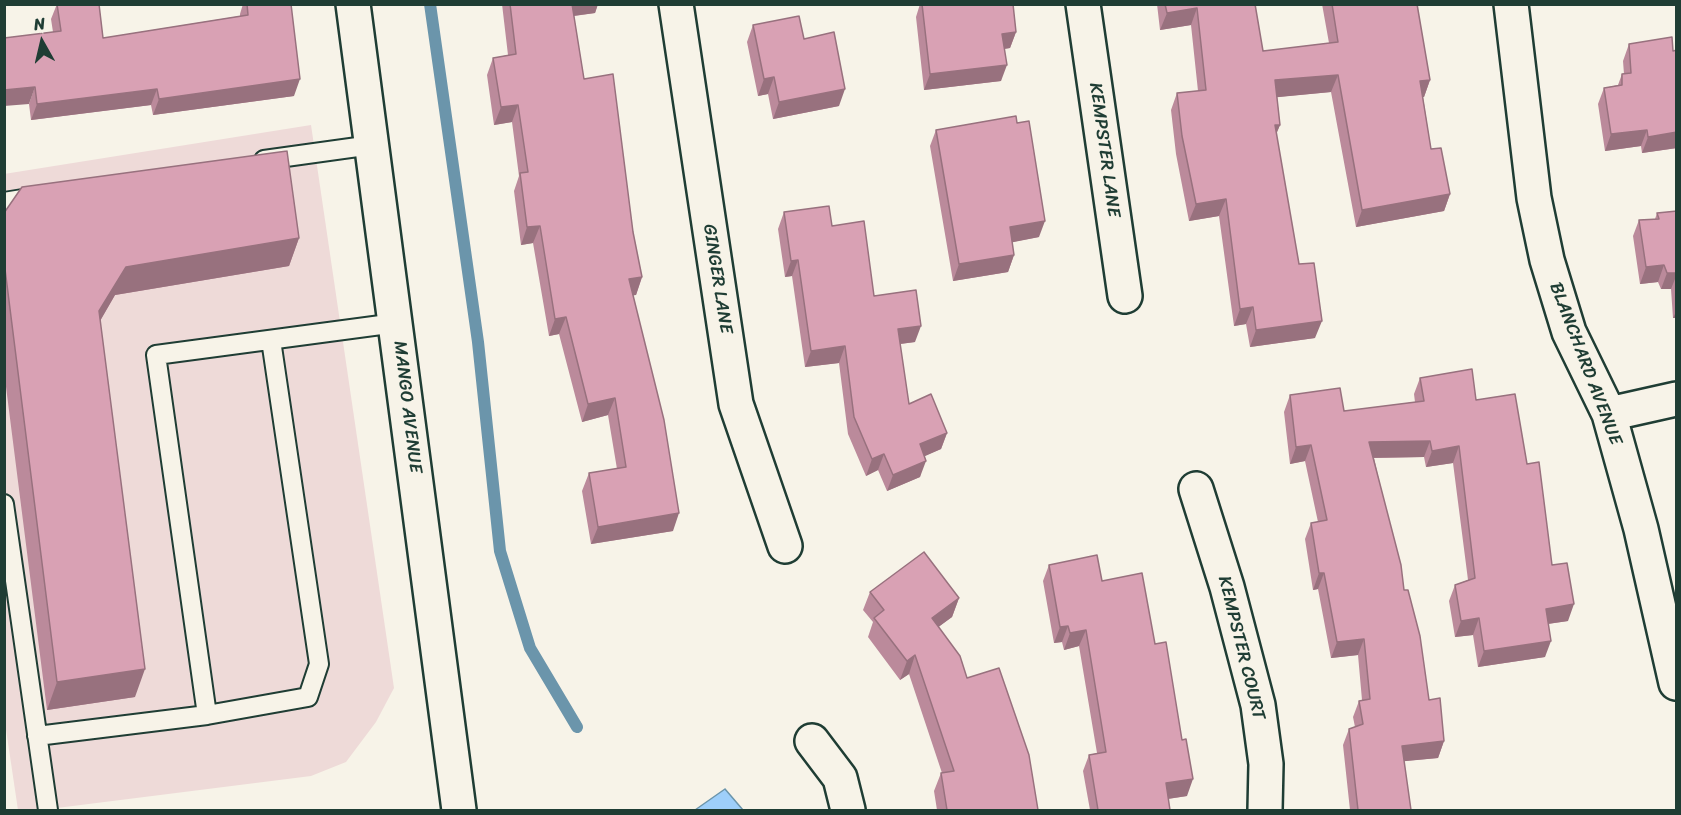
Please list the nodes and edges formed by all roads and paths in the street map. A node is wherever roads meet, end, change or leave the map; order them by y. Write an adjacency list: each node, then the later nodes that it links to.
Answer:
1 (353, 4): 5 (street, MANGO AVENUE)
2 (676, 4): 16 (street, GINGER LANE)
3 (1083, 4): 9 (street, KEMPSTER LANE)
4 (1511, 4): 13 (street, BLANCHARD AVENUE)
5 (372, 145): 6 (lane); 10 (street, MANGO AVENUE)
6 (252, 162)
7 (52, 194): 8 (lane)
8 (4, 202)
9 (1125, 296)
10 (396, 323): 11 (lane); 22 (street, MANGO AVENUE)
11 (271, 340): 18 (lane); 18 (lane)
12 (1677, 399): 13 (street)
13 (1609, 414): 17 (street, BLANCHARD AVENUE)
14 (1196, 489): 24 (street, KEMPSTER COURT)
15 (4, 504): 19 (lane)
16 (785, 546)
17 (1677, 683)
18 (207, 715): 19 (lane)
19 (37, 736): 21 (lane)
20 (812, 741): 23 (street)
21 (48, 810)
22 (459, 810)
23 (848, 810)
24 (1264, 810)

